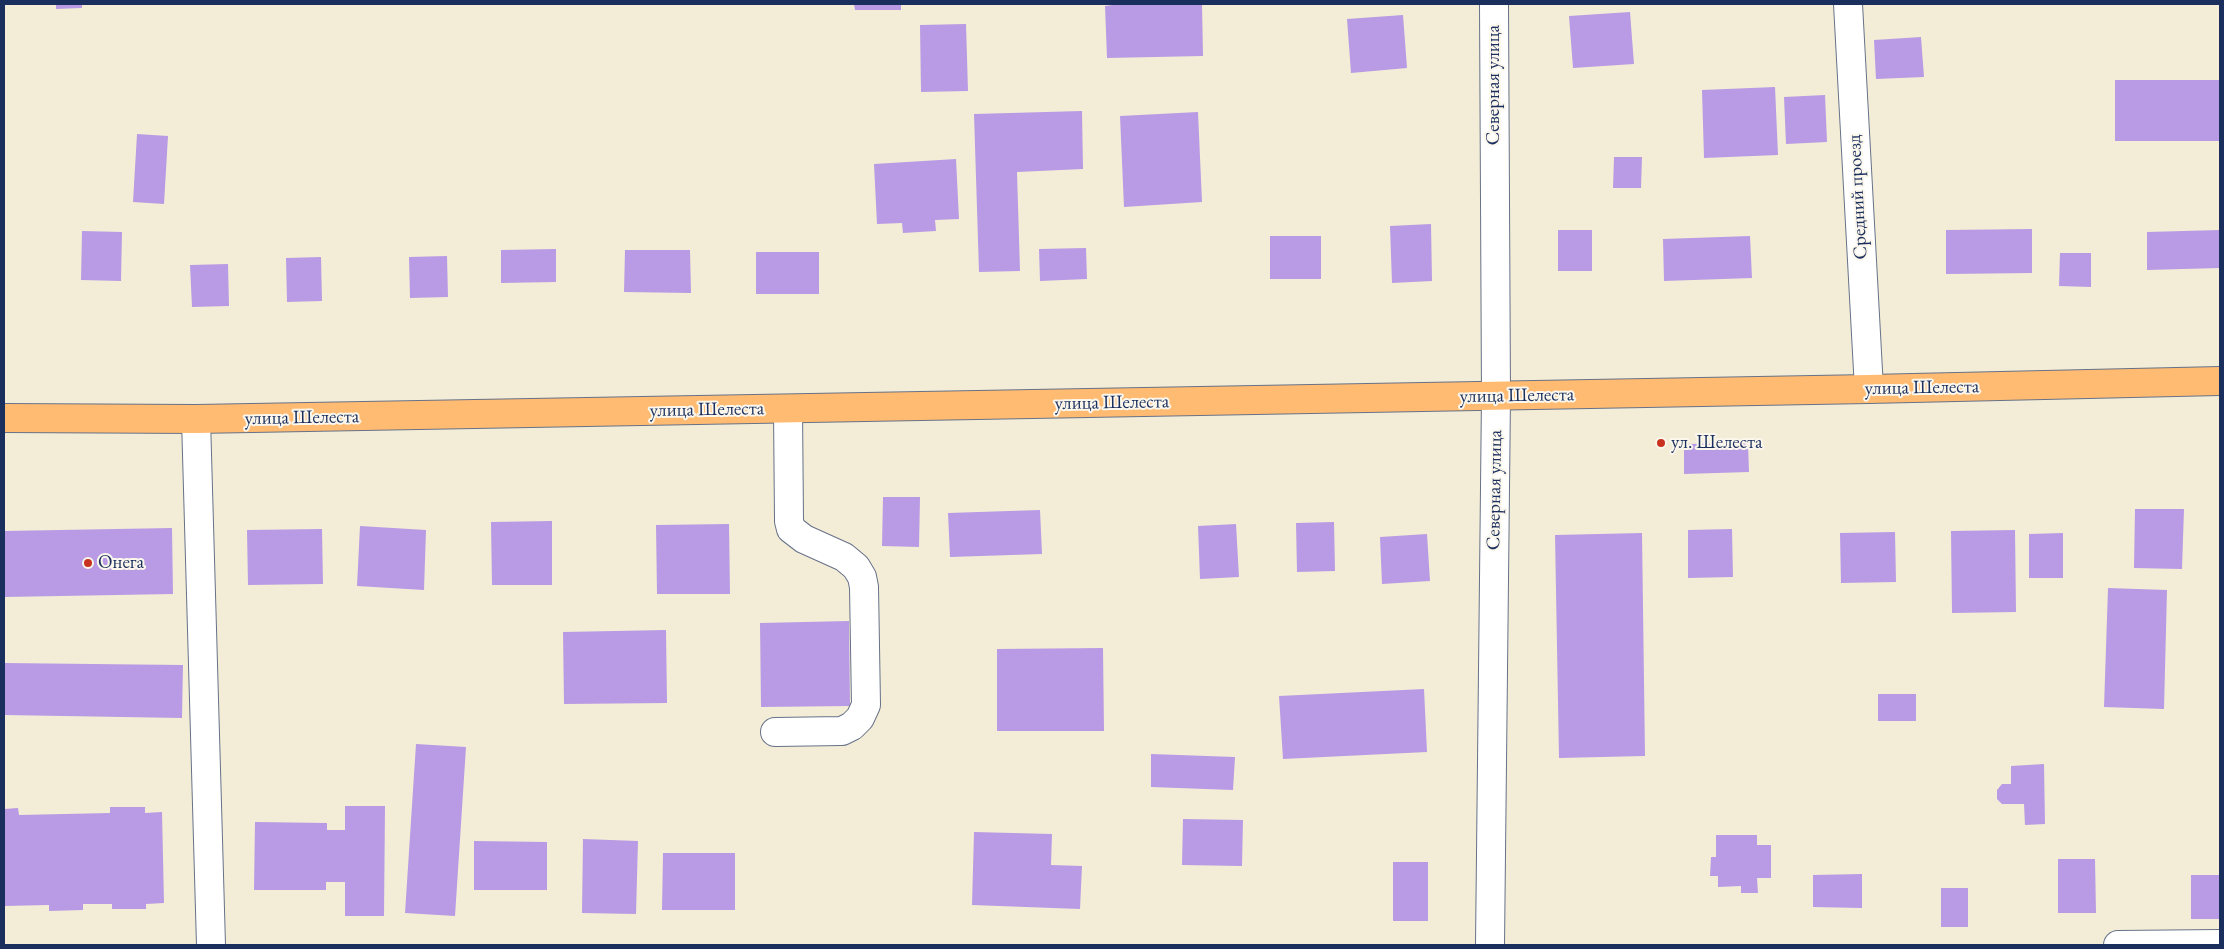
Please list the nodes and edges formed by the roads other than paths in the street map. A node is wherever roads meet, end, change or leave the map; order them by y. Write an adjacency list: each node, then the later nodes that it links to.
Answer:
1 (1494, 4): 5 (street, Северная улица)
2 (1848, 4): 4 (street, Средний проезд)
3 (2220, 381): 4 (main road, улица Шелеста)
4 (1869, 390): 5 (main road, улица Шелеста)
5 (1496, 396): 6 (main road, улица Шелеста); 12 (street, Северная улица)
6 (788, 409): 8 (main road, улица Шелеста); 9 (street)
7 (4, 418): 8 (main road, улица Шелеста)
8 (196, 419): 11 (street)
9 (775, 732)
10 (2220, 944): 13 (street)
11 (211, 945)
12 (1490, 945)
13 (2118, 945)

